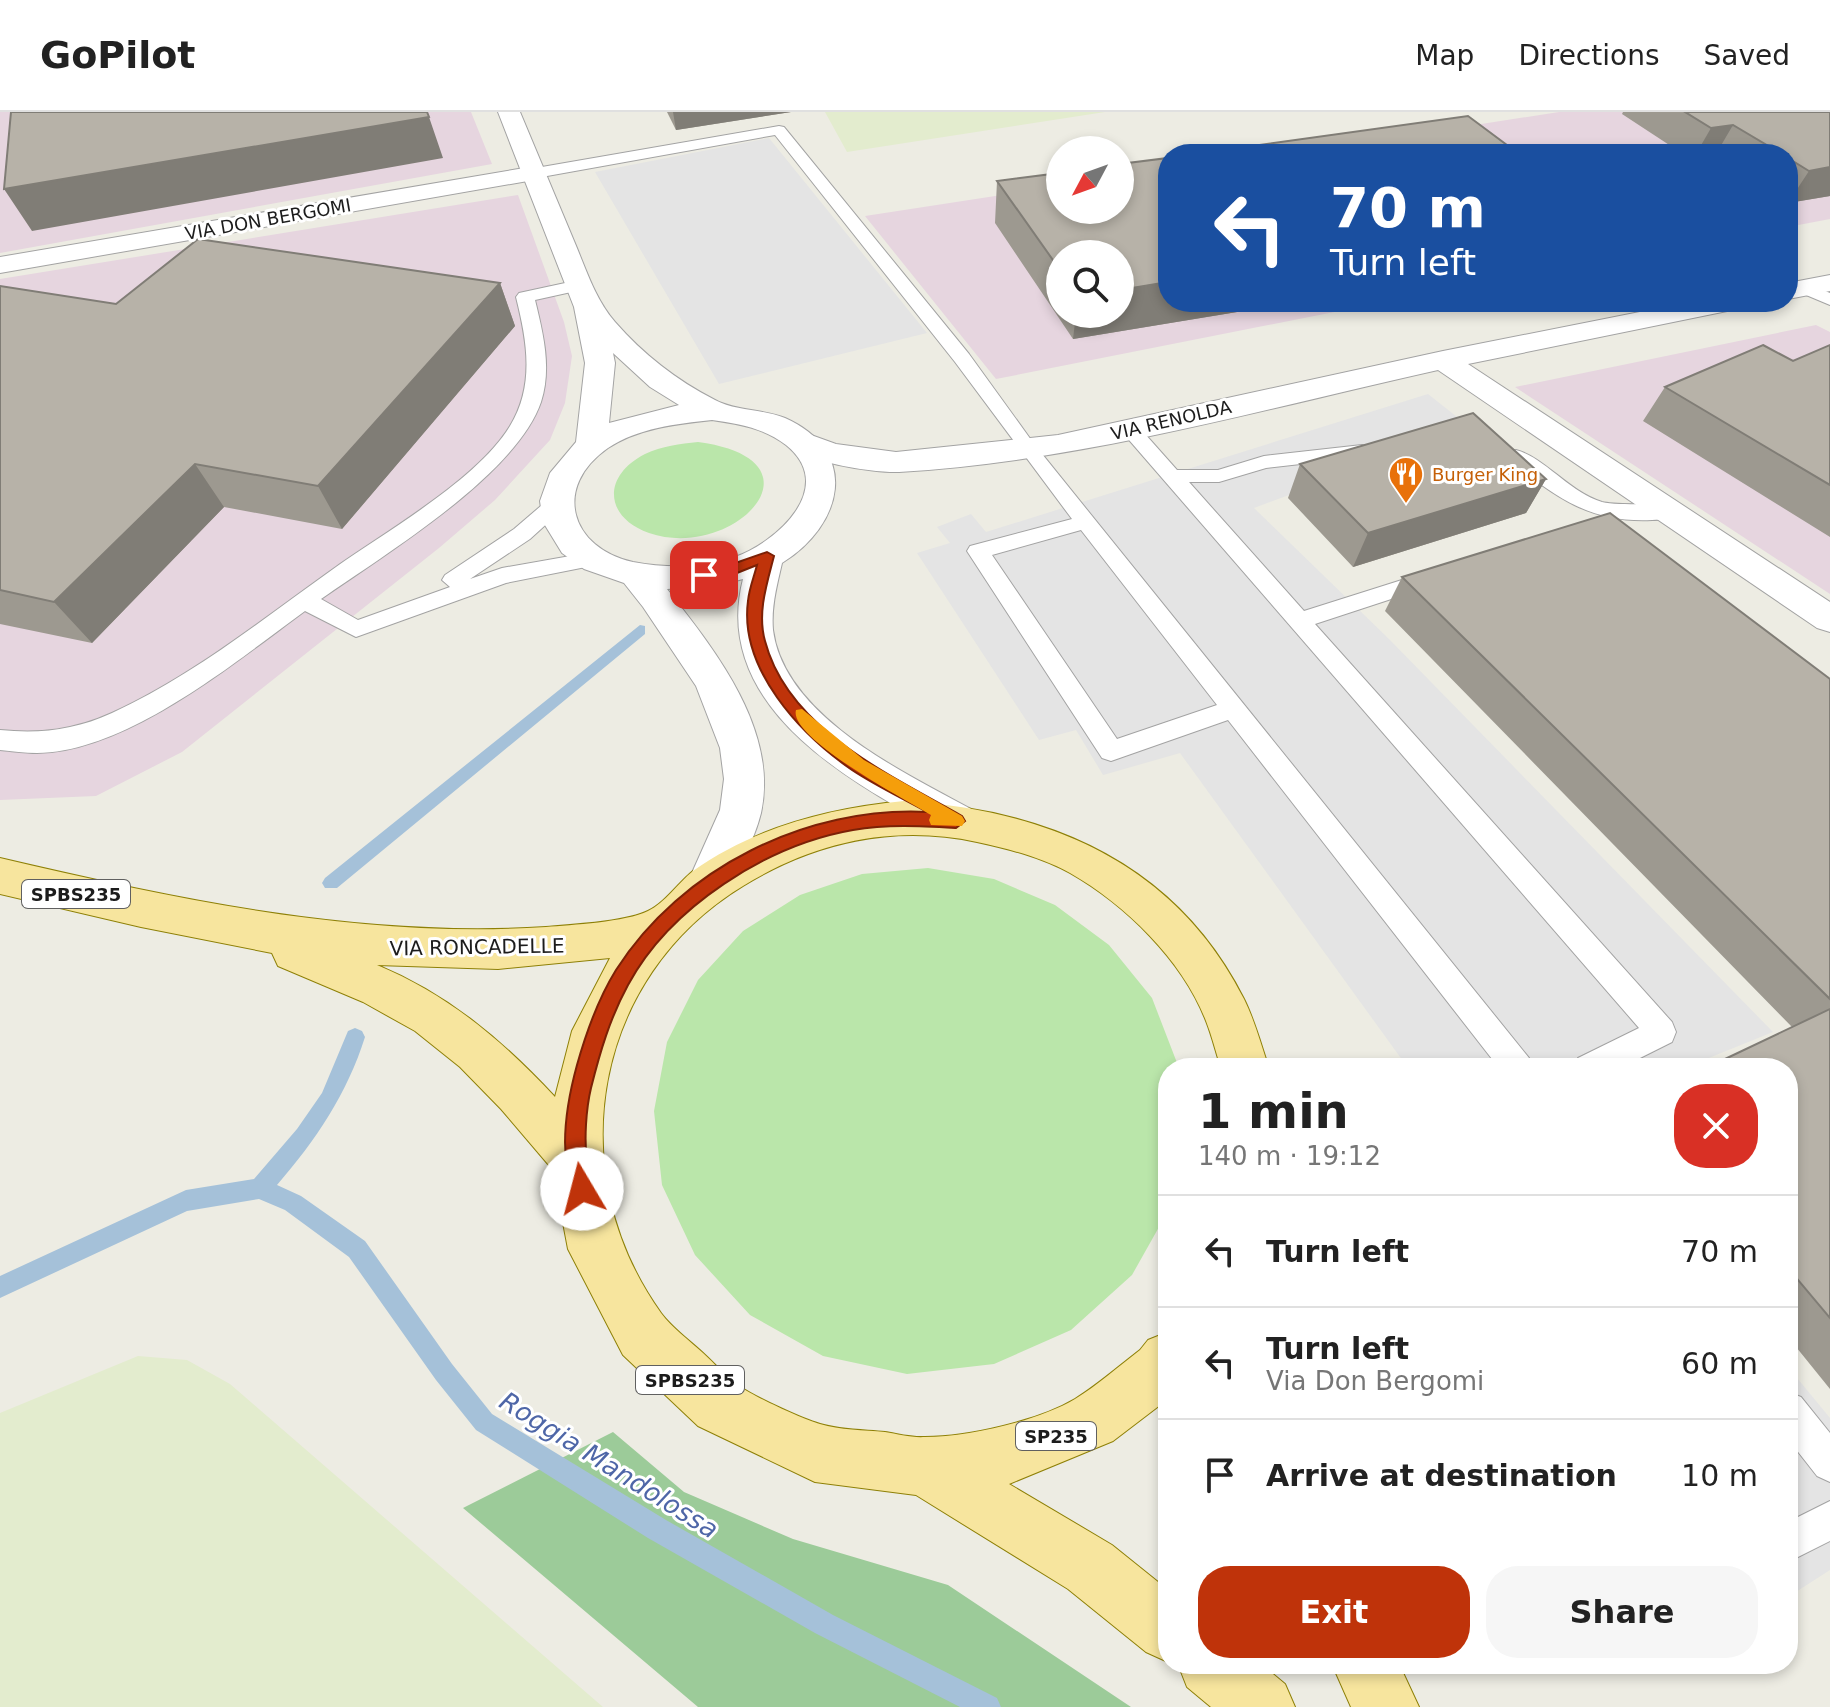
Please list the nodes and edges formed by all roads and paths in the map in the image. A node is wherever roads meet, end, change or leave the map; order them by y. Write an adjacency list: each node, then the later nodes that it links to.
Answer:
1 (509, 112): 2 (street)
2 (536, 173): 3 (street, VIA DON BERGOMI); 4 (street); 13 (lane)
3 (0, 265)
4 (584, 296): 7 (street); 11 (street); 26 (lane)
5 (1682, 312): 6 (street, VIA RENOLDA)
6 (1443, 360): 8 (street, VIA RENOLDA); 19 (street)
7 (712, 411): 9 (street); 11 (street)
8 (1130, 429): 13 (street, VIA RENOLDA); 15 (lane)
9 (800, 441): 14 (street, VIA RENOLDA); 18 (street)
10 (1381, 445): 15 (lane)
11 (591, 446): 17 (street)
12 (1502, 446): 16 (lane)
13 (1027, 448): 14 (street, VIA RENOLDA); 20 (lane)
14 (896, 462): 18 (street, VIA RENOLDA)
15 (1172, 476): 29 (lane)
16 (1572, 498): 19 (lane); 21 (lane)
17 (556, 504): 23 (street); 27 (lane)
18 (819, 504): 22 (street)
19 (1670, 512): 28 (street)
20 (1085, 522): 30 (lane); 30 (lane)
21 (1577, 527)
22 (767, 556): 25 (street); 32 (street)
23 (593, 559): 25 (street); 27 (lane)
24 (1448, 572): 29 (lane)
25 (636, 575): 34 (street)
26 (304, 600): 27 (lane); 31 (lane)
27 (396, 613)
28 (1830, 619)
29 (1299, 621): 39 (lane)
30 (1233, 709): 38 (lane)
31 (0, 740)
32 (956, 821): 34 (main road); 37 (main road)
33 (0, 876): 36 (main road, VIA RONCADELLE / SPBS235)
34 (709, 884): 35 (main road)
35 (660, 928): 36 (main road, VIA RONCADELLE); 40 (main road)
36 (247, 932): 40 (main road, SPBS235)
37 (1242, 1058)
38 (1510, 1058)
39 (1609, 1058)
40 (576, 1159): 44 (main road, SPBS235)
41 (1158, 1372): 44 (main road, SP235)
42 (1798, 1423): 43 (lane)
43 (1830, 1463)
44 (925, 1467): 47 (main road, SPBS235)
45 (1830, 1520): 46 (lane)
46 (1798, 1538)
47 (1158, 1622)
48 (1222, 1674): 50 (main road)
49 (1369, 1674): 51 (main road)
50 (1262, 1707)
51 (1386, 1707)

